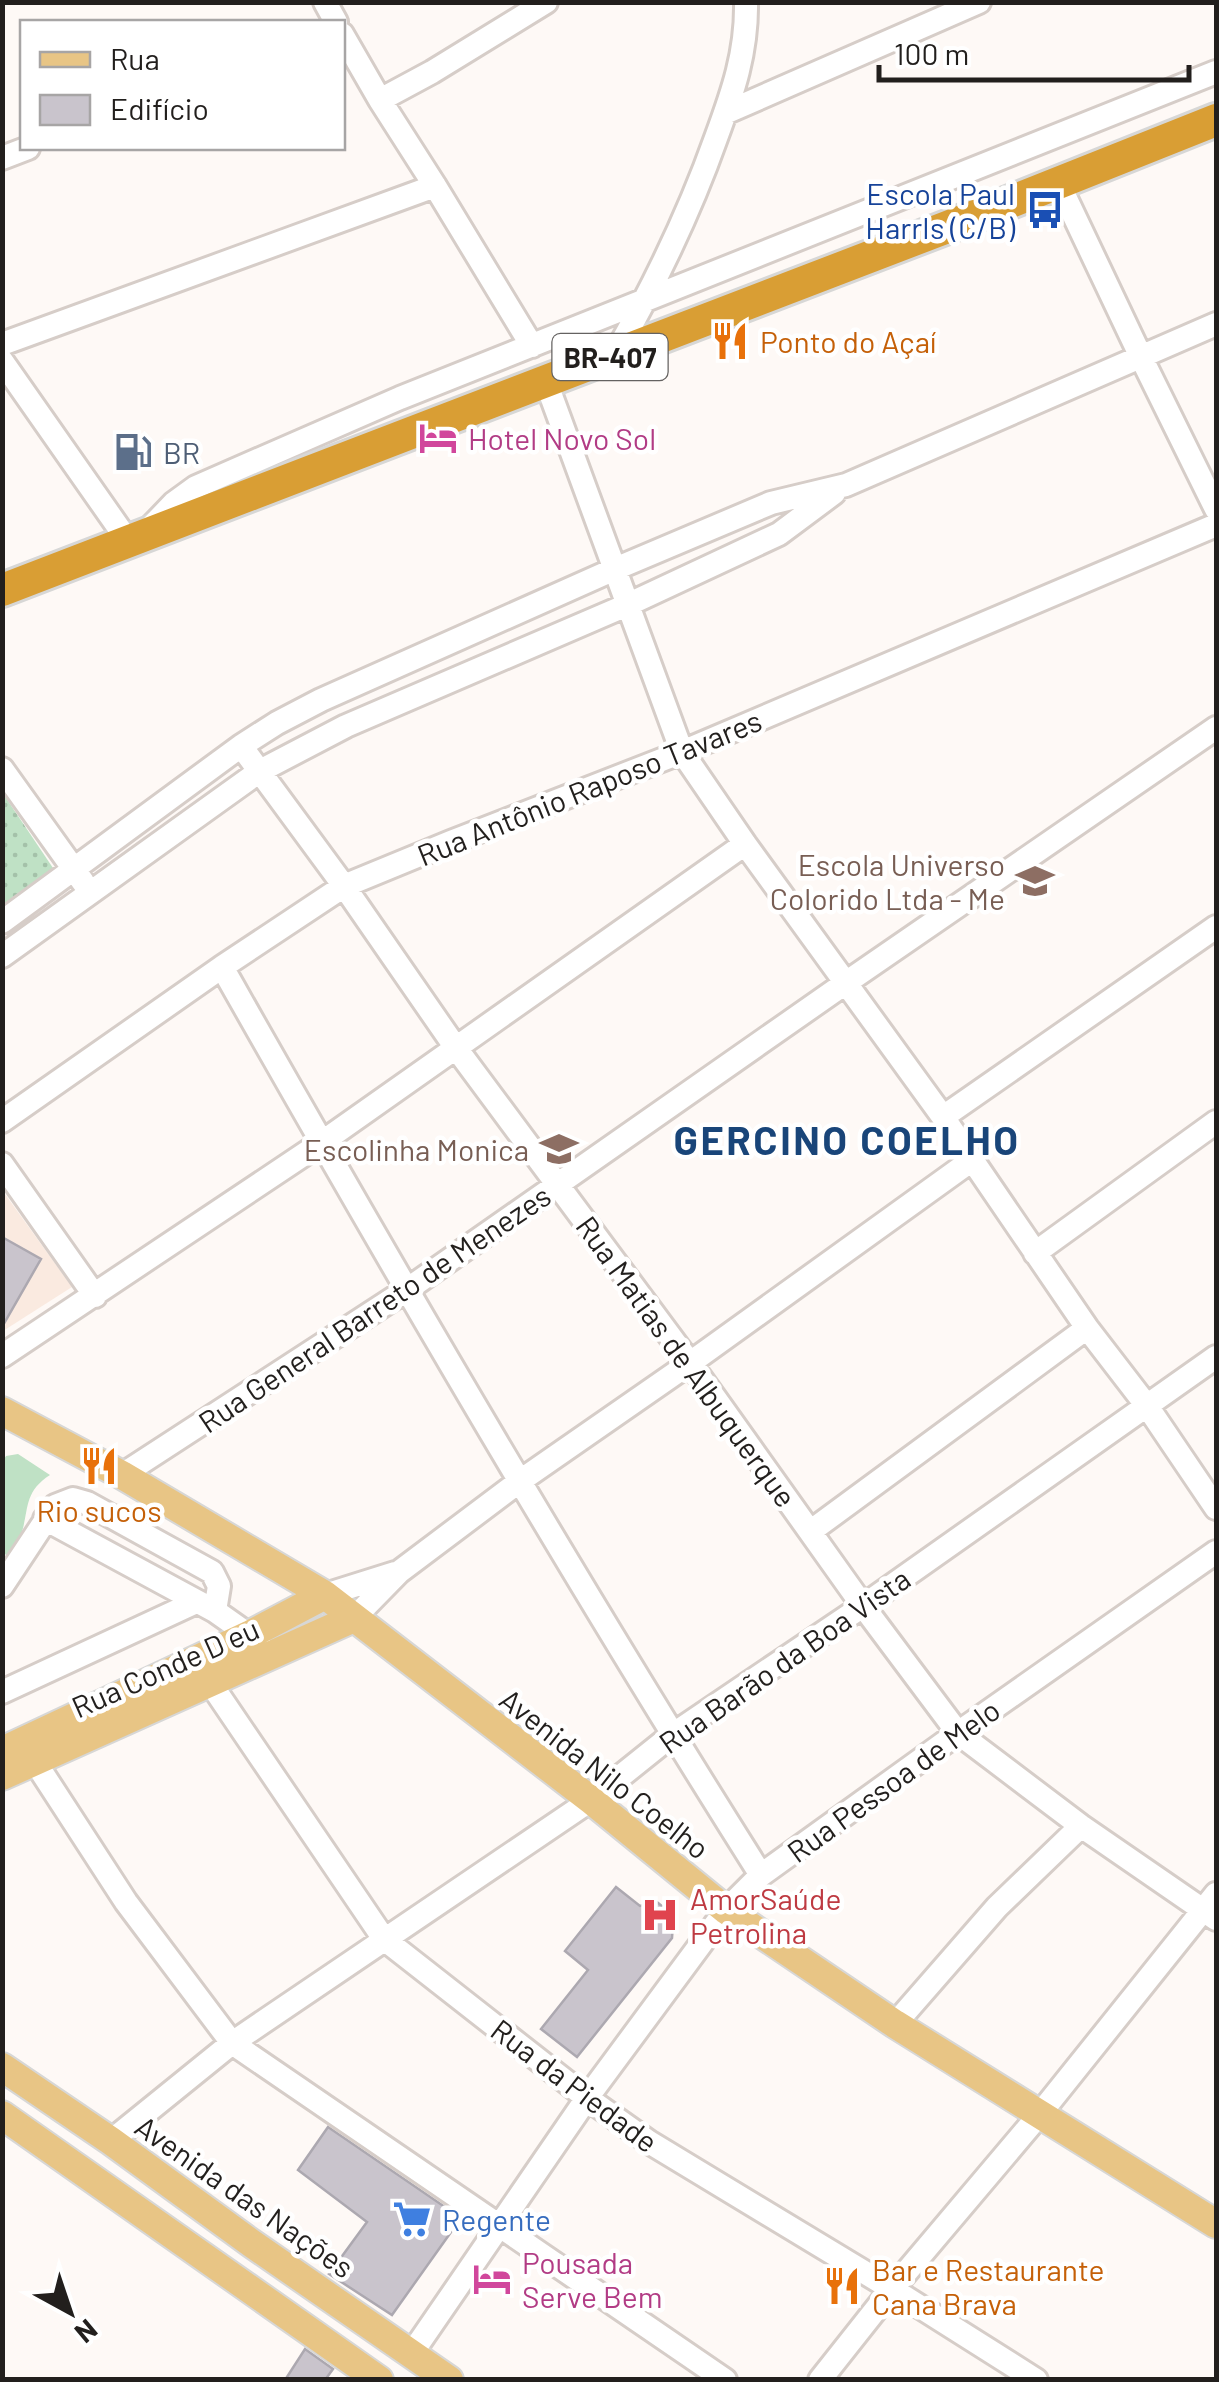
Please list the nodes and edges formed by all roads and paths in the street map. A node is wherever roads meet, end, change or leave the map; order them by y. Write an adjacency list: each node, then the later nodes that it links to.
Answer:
1 (546, 2): 6 (street)
2 (746, 2): 7 (street)
3 (979, 2): 7 (street)
4 (345, 39): 6 (street)
5 (1216, 72): 11 (street)
6 (380, 100): 10 (street)
7 (725, 114): 11 (street)
8 (1216, 120): 9 (highway, BR-407)
9 (1059, 184): 15 (highway, BR-407); 16 (street)
10 (436, 186): 13 (street); 14 (street)
11 (645, 301): 14 (street); 15 (street)
12 (1216, 324): 16 (street)
13 (2, 344)
14 (532, 346): 19 (street)
15 (614, 356): 18 (highway, BR-407)
16 (1140, 357): 21 (street); 22 (street)
17 (2, 361): 24 (street)
18 (546, 382): 20 (highway, BR-407); 25 (street)
19 (400, 398): 20 (street); 24 (street)
20 (398, 437): 24 (highway, BR-407)
21 (846, 485): 25 (street); 27 (street)
22 (1216, 509)
23 (1216, 525): 30 (street, Rua Antônio Raposo Tavares)
24 (136, 538): 26 (highway, BR-407)
25 (615, 569): 27 (street); 29 (street)
26 (2, 590)
27 (627, 605): 30 (street); 32 (street)
28 (1216, 728): 41 (street, Rua General Barreto de Menezes)
29 (241, 746): 32 (street, Rua Matias de Albuquerque); 34 (street)
30 (682, 752): 33 (street); 35 (street, Rua Antônio Raposo Tavares)
31 (2, 769): 34 (street)
32 (260, 772): 35 (street, Rua Matias de Albuquerque); 36 (street)
33 (744, 844): 41 (street); 42 (street)
34 (74, 869): 36 (street); 37 (street)
35 (344, 886): 40 (street, Rua Antônio Raposo Tavares); 42 (street, Rua Matias de Albuquerque)
36 (90, 894): 39 (street)
37 (2, 922)
38 (1216, 927): 43 (street)
39 (2, 956)
40 (222, 967): 44 (street, Rua Antônio Raposo Tavares); 46 (street)
41 (847, 982): 43 (street); 49 (street, Rua General Barreto de Menezes)
42 (456, 1048): 46 (street); 49 (street, Rua Matias de Albuquerque)
43 (943, 1116): 47 (street)
44 (2, 1122)
45 (1216, 1122): 50 (street)
46 (322, 1143): 51 (street); 52 (street)
47 (972, 1160): 50 (street); 56 (street)
48 (2, 1164): 52 (street)
49 (558, 1186): 51 (street, Rua General Barreto de Menezes); 56 (street, Rua Matias de Albuquerque)
50 (1035, 1253): 53 (street)
51 (408, 1289): 59 (street, Rua General Barreto de Menezes); 60 (street)
52 (94, 1296): 54 (street)
53 (1087, 1328): 57 (street); 63 (street)
54 (2, 1356)
55 (1216, 1357): 57 (street, Rua Barão da Boa Vista)
56 (690, 1363): 60 (street); 63 (street, Rua Matias de Albuquerque)
57 (1147, 1406): 61 (street); 69 (street, Rua Barão da Boa Vista)
58 (2, 1412): 59 (main road, Avenida Nilo Coelho)
59 (122, 1475): 67 (main road, Avenida Nilo Coelho)
60 (520, 1481): 65 (street); 76 (street)
61 (1216, 1508)
62 (45, 1519): 66 (street); 68 (street); 68 (street)
63 (811, 1531): 69 (street, Rua Matias de Albuquerque)
64 (1216, 1552): 75 (street, Rua Pessoa de Melo)
65 (399, 1572): 67 (street); 70 (street)
66 (2, 1586)
67 (325, 1595): 70 (main road, Avenida Nilo Coelho); 71 (main road, Rua Conde D eu)
68 (205, 1606): 71 (street); 74 (street)
69 (863, 1606): 75 (street, Rua Matias de Albuquerque); 76 (street, Rua Barão da Boa Vista)
70 (354, 1618): 72 (main road, Rua Conde D eu); 79 (main road, Avenida Nilo Coelho)
71 (250, 1634): 72 (street); 77 (main road, Rua Conde D eu)
72 (273, 1654): 73 (main road, Rua Conde D eu)
73 (211, 1684): 77 (main road, Rua Conde D eu); 84 (street, Rua da Piedade)
74 (2, 1692)
75 (958, 1732): 80 (street, Rua Matias de Albuquerque); 81 (street, Rua Pessoa de Melo)
76 (672, 1736): 79 (street, Rua Barão da Boa Vista); 81 (street)
77 (20, 1751): 78 (main road, Rua Conde D eu); 86 (street)
78 (2, 1776)
79 (591, 1800): 83 (main road, Avenida Nilo Coelho); 84 (street, Rua Barão da Boa Vista)
80 (1081, 1826): 82 (street, Rua Matias de Albuquerque); 85 (street)
81 (761, 1875): 83 (street, Rua Pessoa de Melo)
82 (1212, 1908): 89 (street)
83 (726, 1910): 85 (main road, Avenida Nilo Coelho); 88 (street, Rua Pessoa de Melo)
84 (384, 1939): 86 (street, Rua Barão da Boa Vista); 88 (street, Rua da Piedade)
85 (894, 2024): 89 (main road, Avenida Nilo Coelho)
86 (232, 2043): 91 (street, Rua Barão da Boa Vista); 93 (street)
87 (2, 2067): 91 (main road, Avenida das Nações)
88 (586, 2098): 93 (street, Rua Pessoa de Melo); 96 (street, Rua da Piedade)
89 (1039, 2114): 92 (main road, Avenida Nilo Coelho); 96 (street)
90 (2, 2115): 95 (main road)
91 (111, 2141): 94 (main road, Avenida das Nações)
92 (1216, 2224)
93 (497, 2226): 97 (street, Rua Pessoa de Melo); 100 (street)
94 (251, 2243): 95 (main road); 97 (main road, Avenida das Nações)
95 (233, 2277): 98 (main road)
96 (892, 2289): 101 (street); 102 (street, Rua da Piedade)
97 (412, 2353): 99 (main road, Avenida das Nações)
98 (379, 2379)
99 (449, 2380)
100 (725, 2380)
101 (820, 2380)
102 (1036, 2380)

